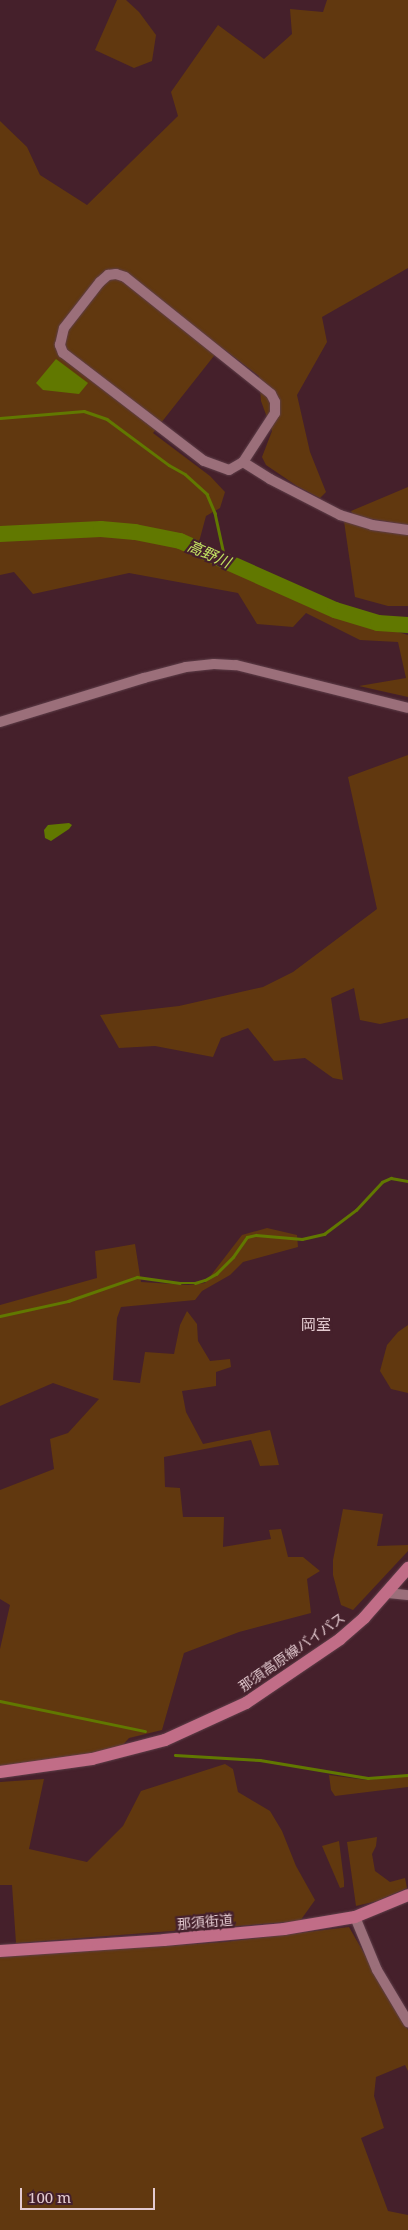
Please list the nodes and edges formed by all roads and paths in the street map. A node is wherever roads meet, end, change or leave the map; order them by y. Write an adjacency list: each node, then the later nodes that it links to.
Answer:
1 (243, 462): 1 (street); 2 (street)
2 (408, 530)
3 (408, 708): 4 (street)
4 (0, 722)
5 (408, 1568): 6 (main road, 那須高原線バイパス)
6 (388, 1593): 7 (street); 8 (main road, 那須高原線バイパス)
7 (408, 1595)
8 (0, 1772)
9 (408, 1895): 10 (main road, 那須街道)
10 (355, 1917): 11 (main road, 那須街道); 12 (street)
11 (0, 1951)
12 (408, 2022)

